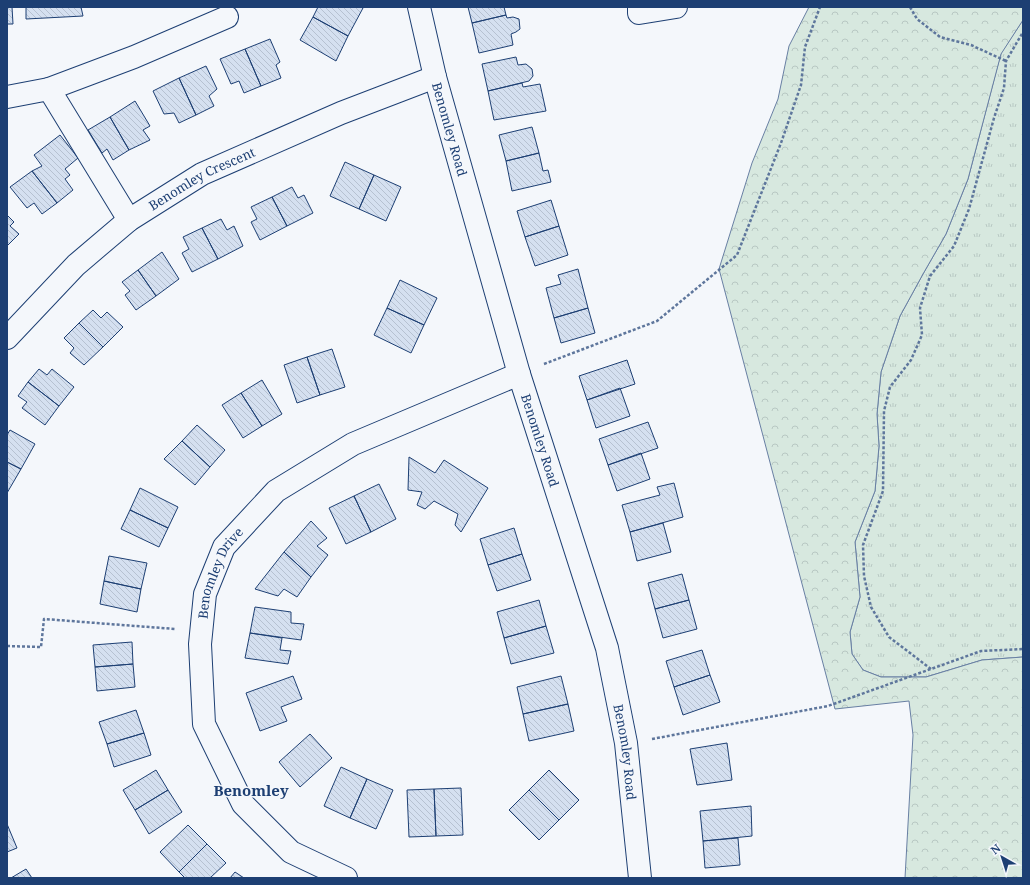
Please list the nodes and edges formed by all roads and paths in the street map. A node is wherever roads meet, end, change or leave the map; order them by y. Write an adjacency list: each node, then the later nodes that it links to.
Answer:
1 (419, 7): 9 (street, Benomley Road)
2 (639, 7): 3 (street)
3 (676, 7)
4 (820, 7): 14 (path)
5 (910, 7): 8 (path)
6 (227, 17): 10 (street)
7 (1023, 32): 8 (path)
8 (1006, 61): 18 (path)
9 (435, 77): 12 (street, Benomley Crescent); 14 (street, Benomley Road)
10 (49, 89): 11 (street); 12 (street)
11 (7, 97)
12 (129, 220): 13 (street, Benomley Crescent)
13 (7, 338)
14 (519, 374): 15 (street, Benomley Drive); 19 (street, Benomley Road)
15 (202, 631): 16 (path); 20 (street, Benomley Drive)
16 (7, 646)
17 (1023, 649): 18 (path)
18 (931, 669): 19 (path)
19 (626, 744): 21 (street, Benomley Road)
20 (346, 878)
21 (640, 878)

